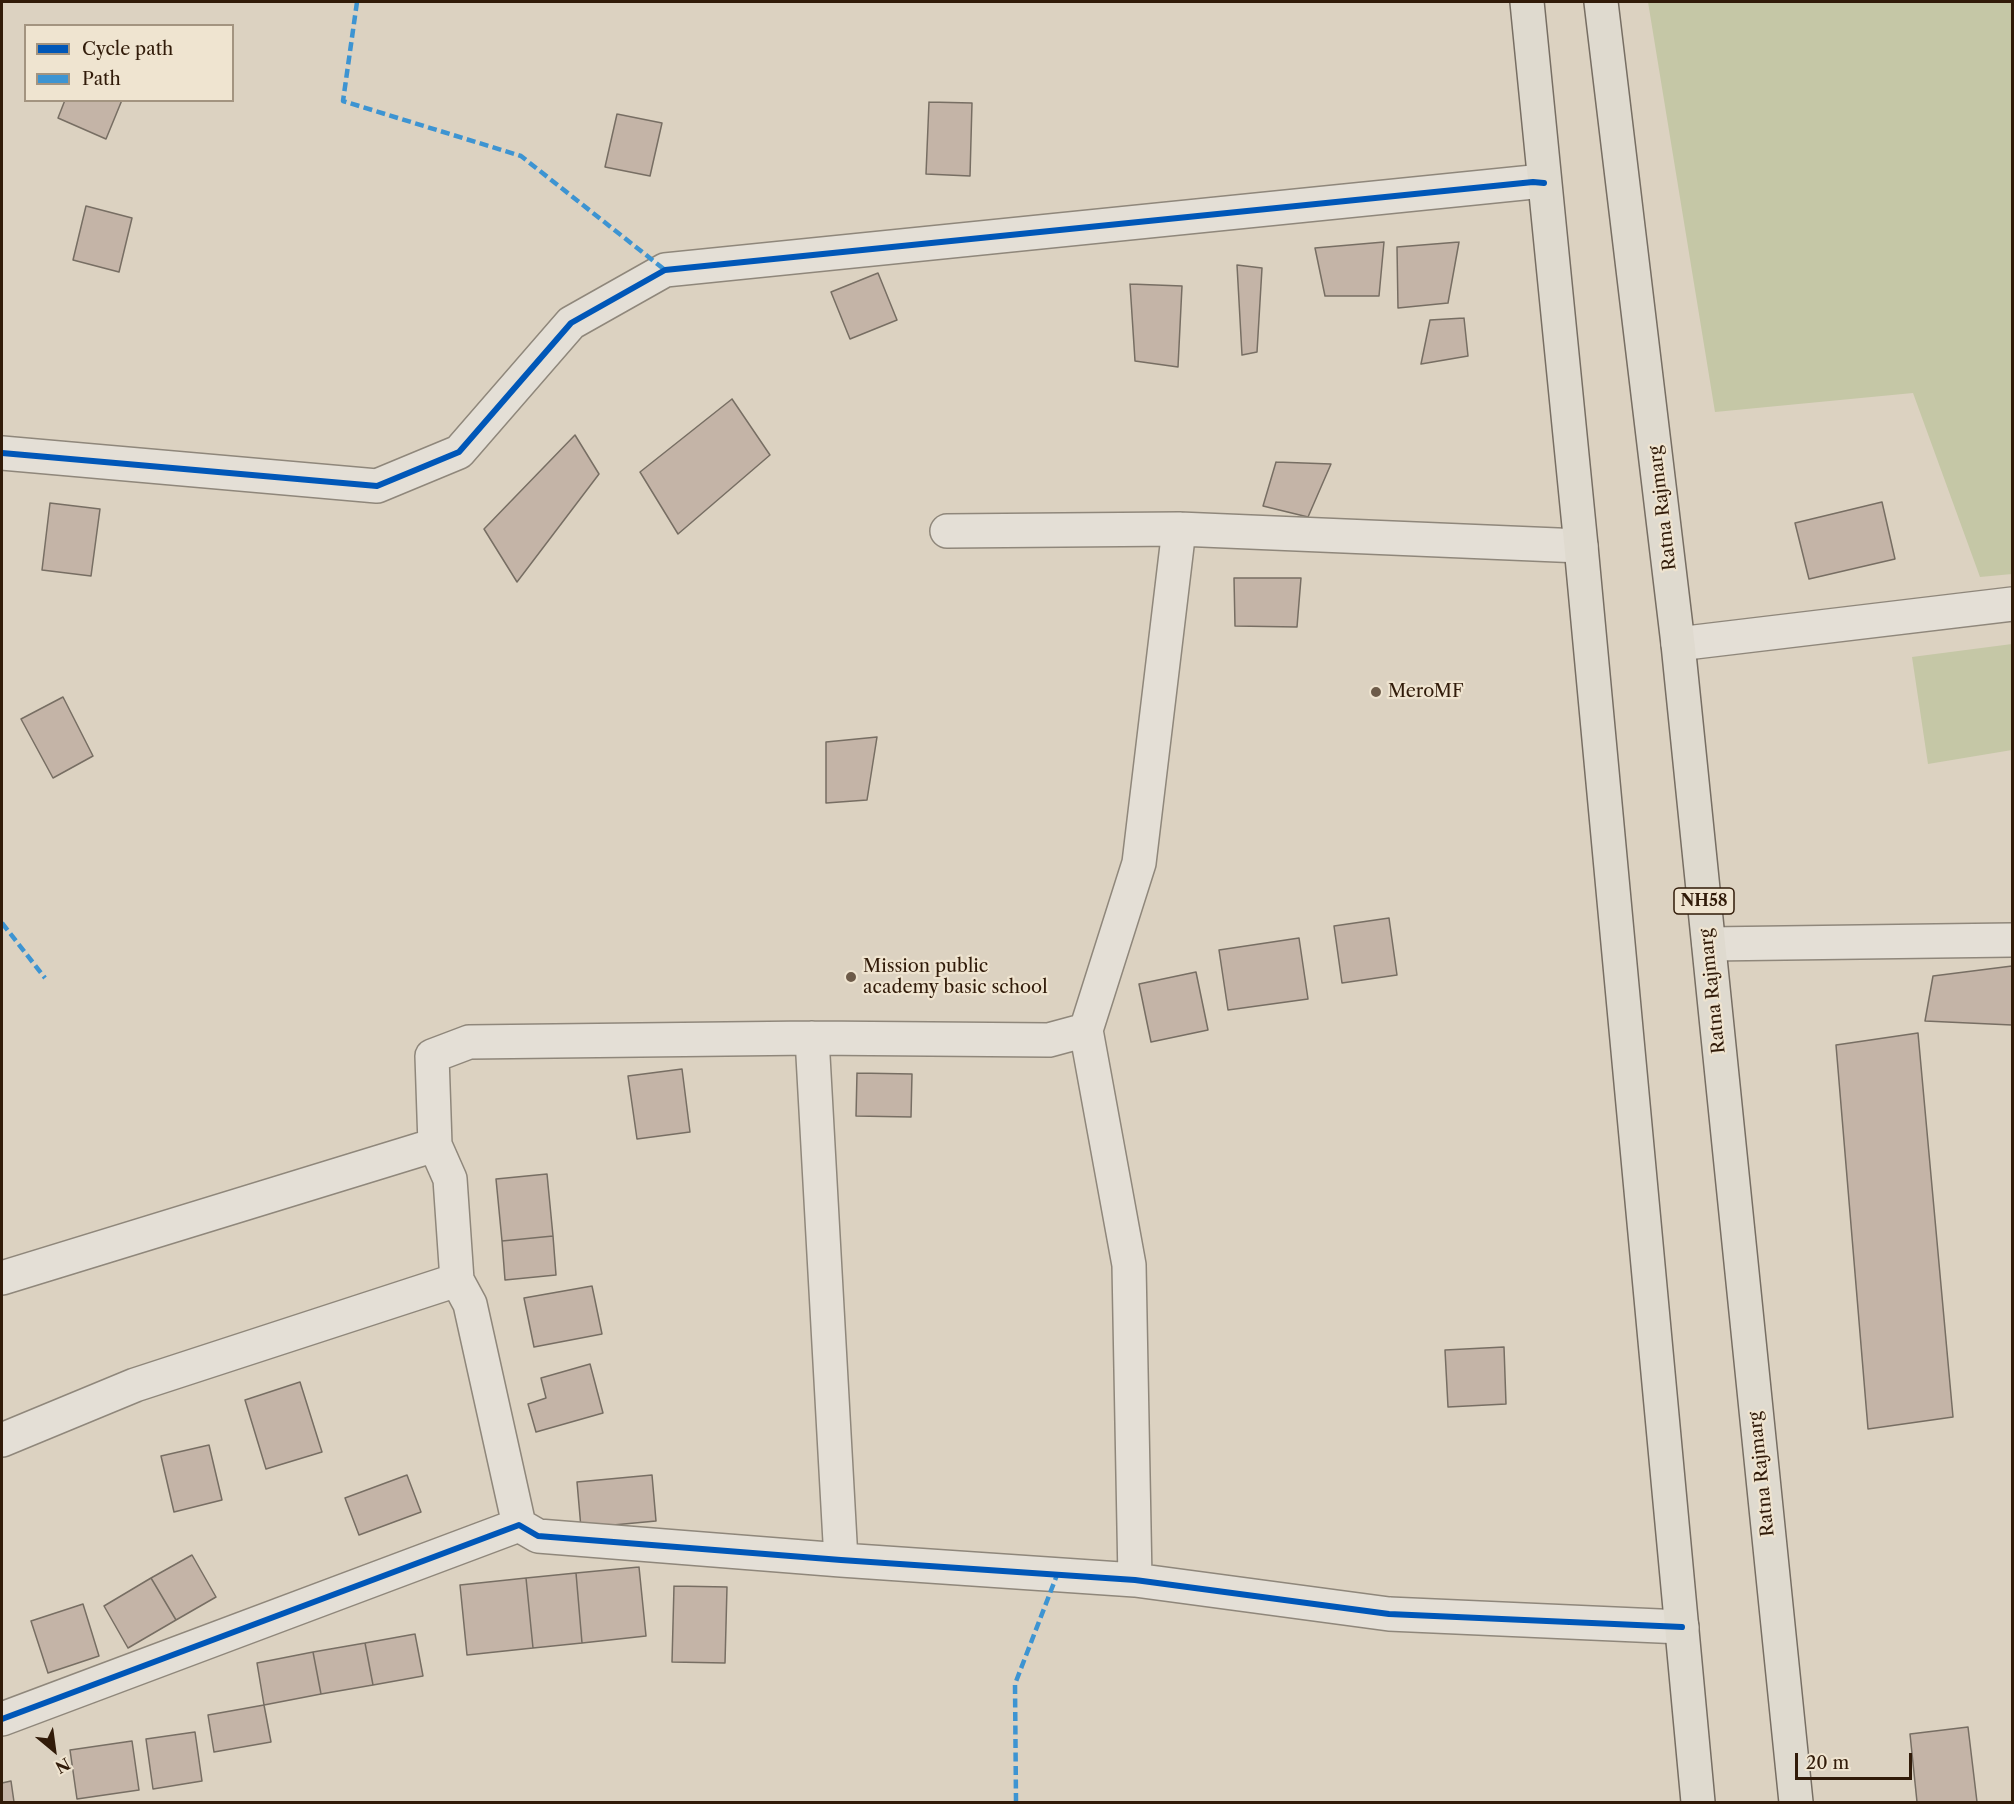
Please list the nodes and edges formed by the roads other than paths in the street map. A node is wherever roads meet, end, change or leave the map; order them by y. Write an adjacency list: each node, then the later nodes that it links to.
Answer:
1 (1527, 2): 3 (highway)
2 (1601, 2): 9 (highway, Ratna Rajmarg / NH58)
3 (1544, 183): 4 (street); 7 (highway)
4 (2, 453)
5 (1179, 529): 6 (street); 7 (street); 12 (street)
6 (947, 531)
7 (1581, 546): 21 (highway)
8 (2013, 604): 9 (street)
9 (1678, 644): 11 (highway, Ratna Rajmarg / NH58)
10 (2013, 940): 11 (street)
11 (1709, 944): 24 (highway, Ratna Rajmarg / NH58)
12 (1086, 1030): 13 (street); 20 (street)
13 (812, 1038): 14 (street); 19 (street)
14 (435, 1145): 15 (street); 16 (street)
15 (2, 1278)
16 (457, 1280): 17 (street); 18 (street)
17 (2, 1440)
18 (519, 1526): 19 (street); 22 (street)
19 (841, 1560): 20 (street)
20 (1135, 1580): 21 (street)
21 (1682, 1627): 23 (highway)
22 (2, 1719)
23 (1698, 1803)
24 (1796, 1803)

